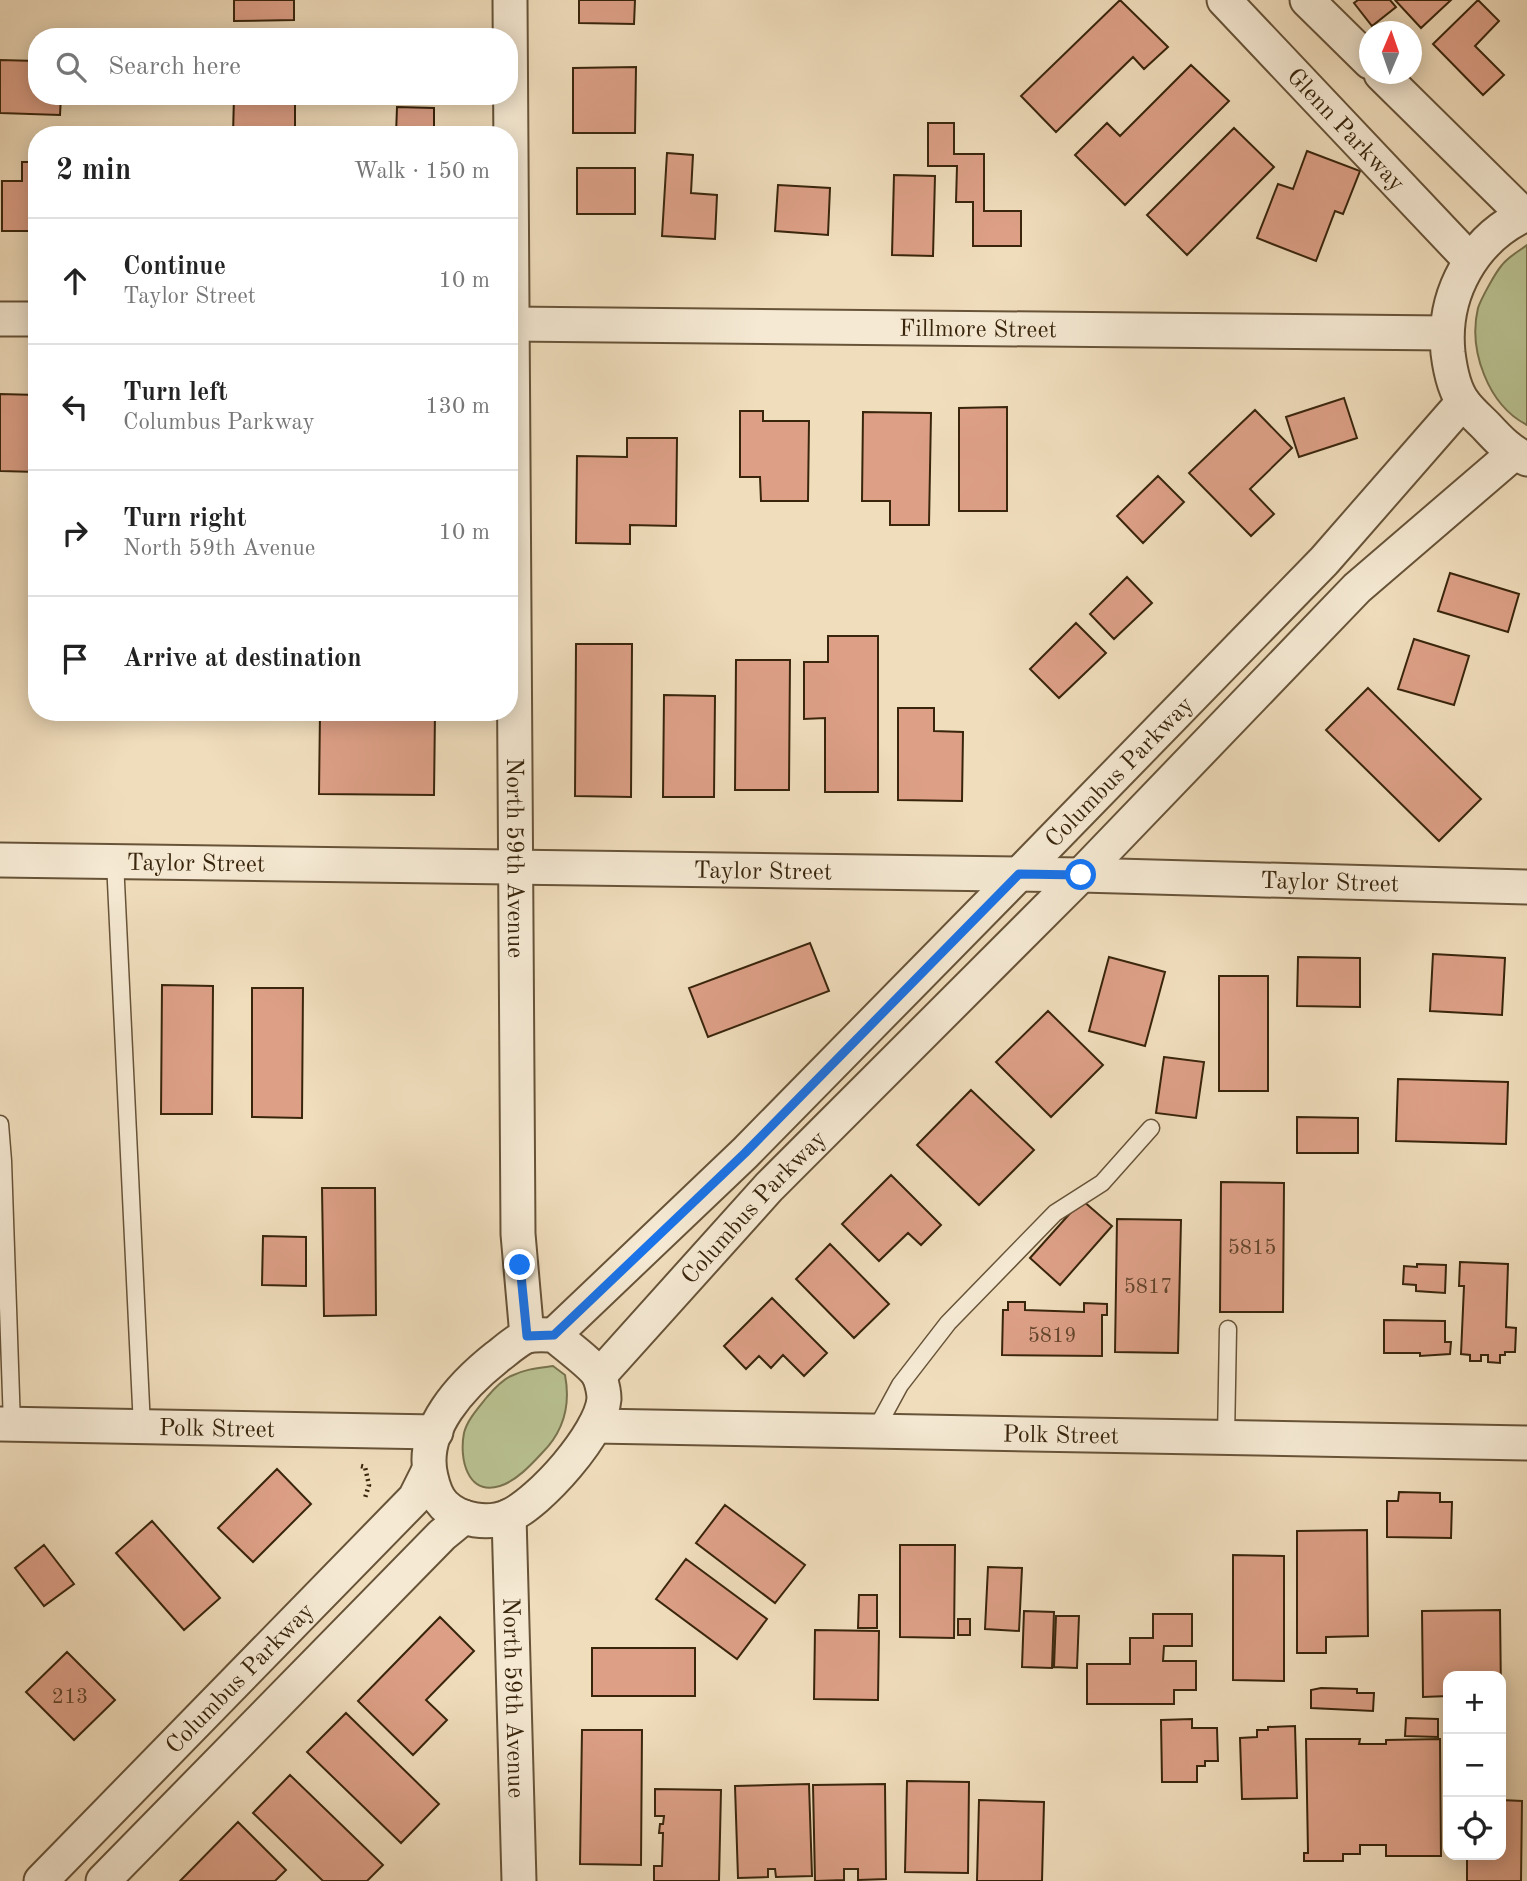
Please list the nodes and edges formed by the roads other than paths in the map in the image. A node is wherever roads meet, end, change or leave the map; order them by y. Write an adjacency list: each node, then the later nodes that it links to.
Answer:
1 (510, 0): 4 (street, North 59th Avenue)
2 (1224, 0): 10 (street, Glenn Parkway)
3 (1307, 0): 5 (street)
4 (510, 28)
5 (1359, 51)
6 (1391, 84): 9 (street)
7 (510, 105): 8 (street, North 59th Avenue)
8 (510, 126)
9 (1525, 215): 10 (street)
10 (1470, 260): 14 (street)
11 (0, 318): 12 (street)
12 (28, 319)
13 (518, 324): 14 (street, Fillmore Street)
14 (1446, 333): 15 (street)
15 (1463, 402): 16 (street); 21 (street, Columbus Parkway)
16 (1520, 456): 22 (street, Columbus Parkway)
17 (514, 721): 20 (street, North 59th Avenue)
18 (0, 860): 19 (street, Taylor Street)
19 (115, 861): 20 (street, Taylor Street); 32 (lane)
20 (515, 867): 21 (street, Taylor Street); 28 (street, North 59th Avenue)
21 (1019, 874): 22 (street, Taylor Street); 28 (street, Columbus Parkway)
22 (1081, 875): 23 (street, Taylor Street); 29 (street, Columbus Parkway)
23 (1527, 887)
24 (0, 1124): 26 (lane)
25 (1151, 1128): 33 (lane)
26 (1, 1161): 30 (lane)
27 (1228, 1329): 35 (lane)
28 (540, 1336): 29 (street); 34 (street)
29 (599, 1376): 31 (street)
30 (6, 1424): 32 (street, Polk Street)
31 (595, 1426): 33 (street, Polk Street); 38 (street)
32 (142, 1427): 34 (street, Polk Street)
33 (875, 1431): 35 (street, Polk Street)
34 (436, 1432): 37 (street)
35 (1226, 1438): 36 (street, Polk Street)
36 (1527, 1443)
37 (429, 1470): 39 (street); 40 (street, Columbus Parkway)
38 (509, 1516): 39 (street); 42 (street, North 59th Avenue)
39 (464, 1517): 41 (street, Columbus Parkway)
40 (41, 1881)
41 (103, 1881)
42 (519, 1881)

